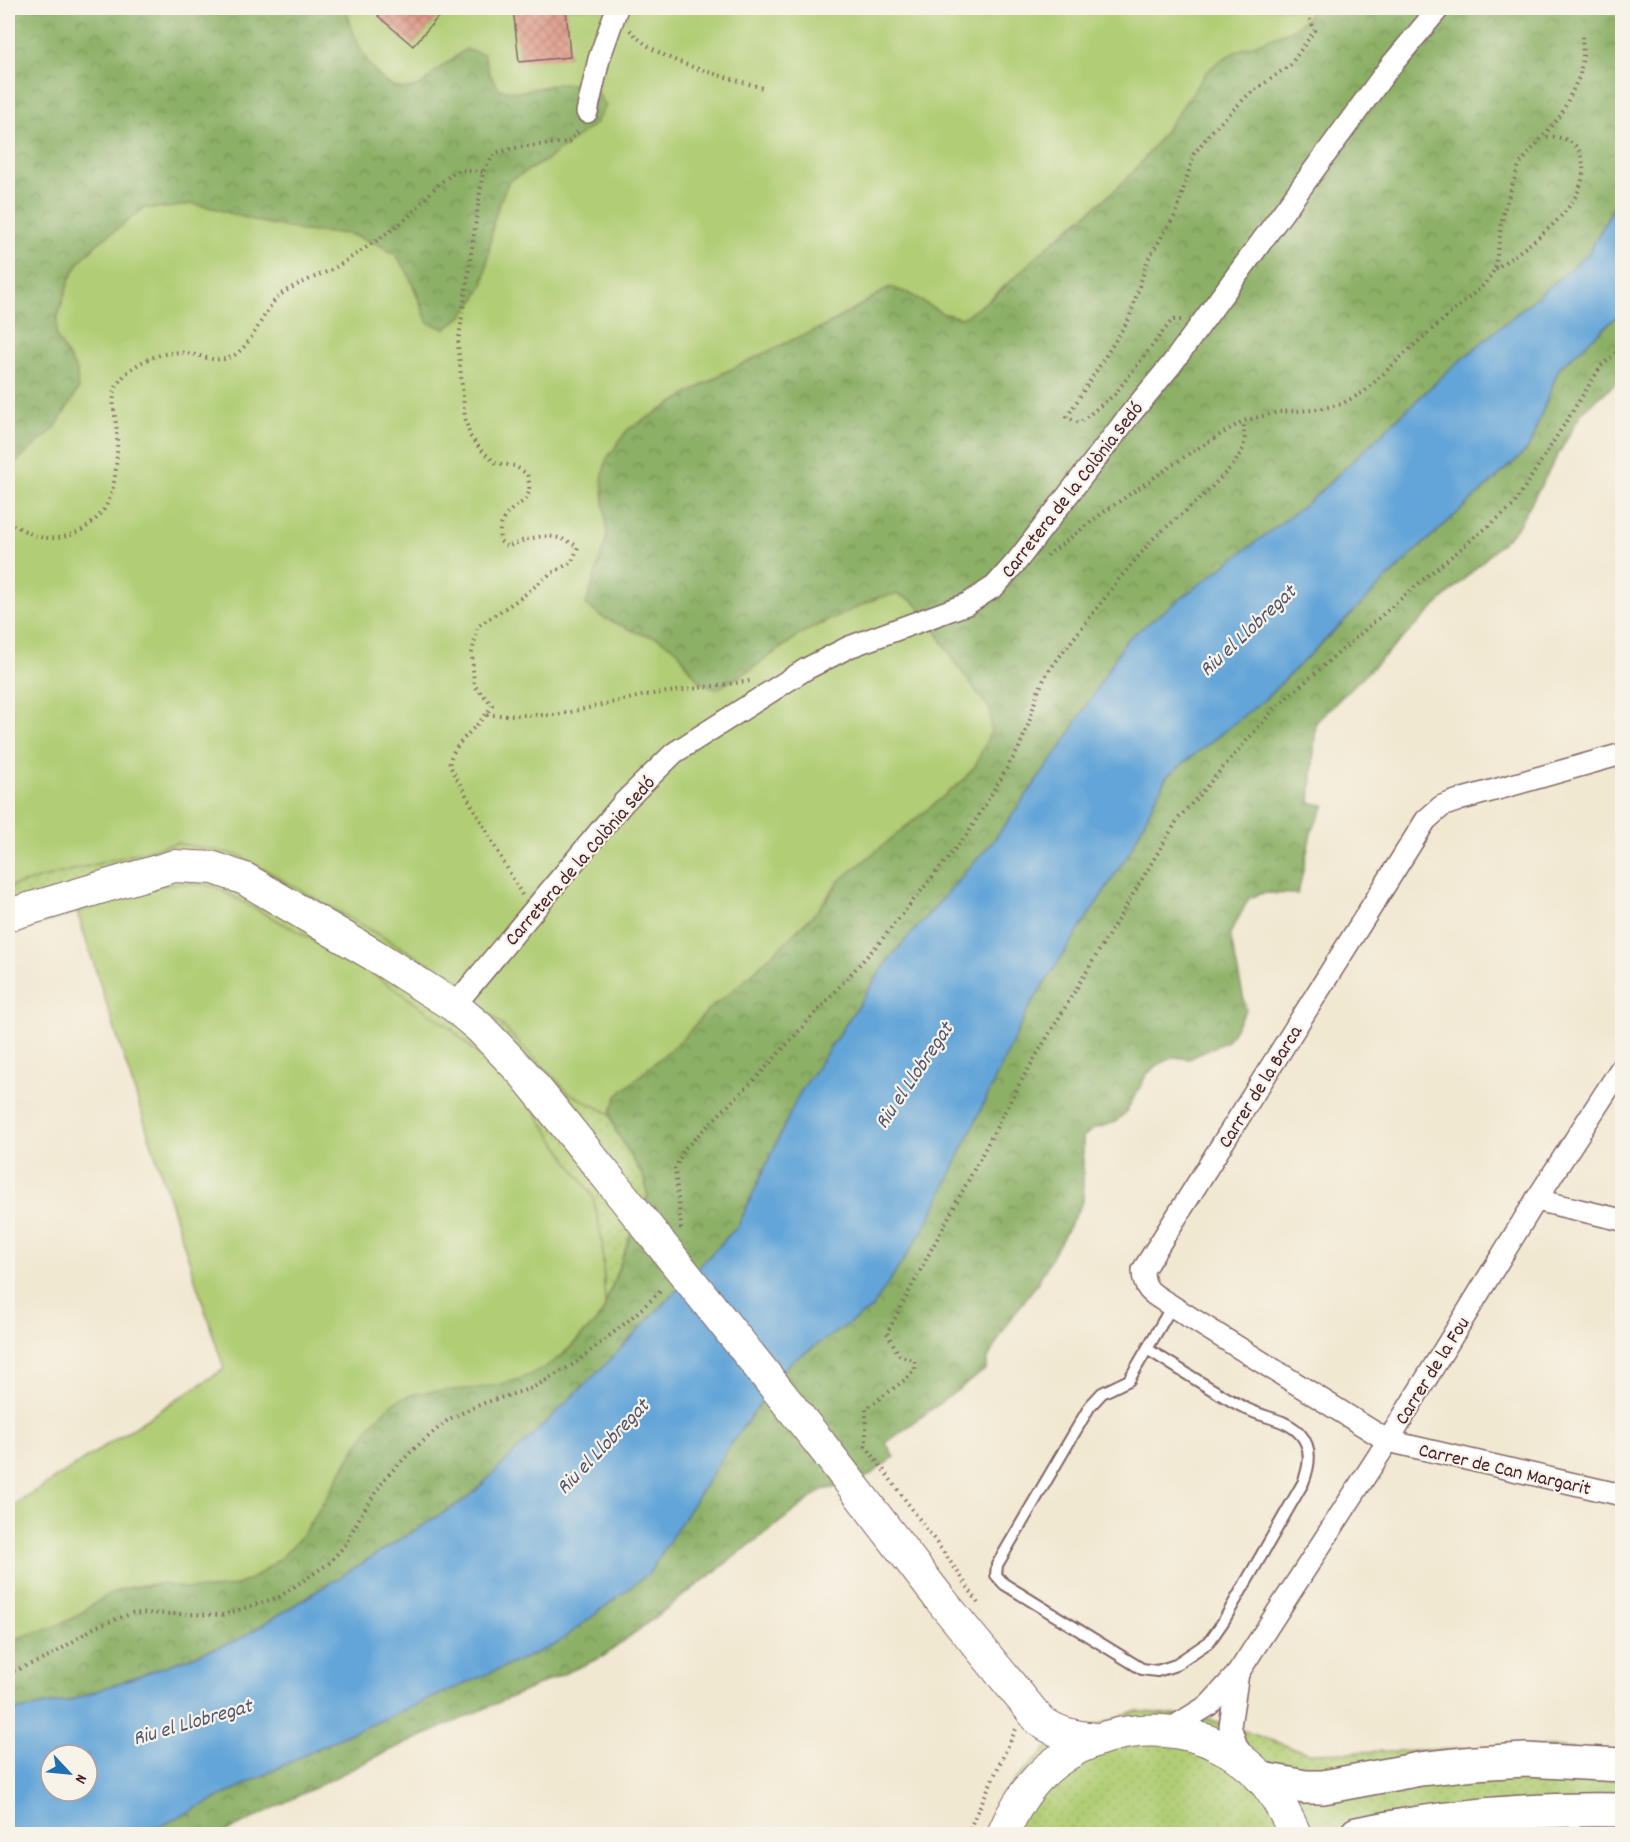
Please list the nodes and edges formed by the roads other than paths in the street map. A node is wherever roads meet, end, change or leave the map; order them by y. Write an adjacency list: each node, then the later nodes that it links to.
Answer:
1 (1439, 8): 6 (street, Carretera de la Colònia Sedó)
2 (616, 10): 3 (street)
3 (588, 112)
4 (1623, 754): 10 (street, Carrer de la Barca)
5 (8, 915): 6 (main road)
6 (454, 1006): 15 (main road, bridge)
7 (1623, 1066): 8 (street, Carrer de la Fou)
8 (1536, 1200): 9 (street); 12 (street, Carrer de la Fou)
9 (1623, 1220)
10 (1172, 1306): 11 (lane); 12 (street, Carrer de la Barca)
11 (1147, 1349): 11 (lane)
12 (1388, 1441): 13 (street, Carrer de Can Margarit); 14 (street, Carrer de la Fou)
13 (1623, 1495)
14 (1238, 1673): 16 (street, Carrer de la Fou); 19 (street, Carrer de la Fou)
15 (1027, 1706): 17 (main road); 20 (main road)
16 (1167, 1731): 17 (main road); 19 (main road)
17 (1097, 1739): 20 (main road)
18 (1623, 1765): 19 (highway)
19 (1254, 1772): 23 (main road)
20 (1037, 1779): 22 (main road)
21 (1623, 1810): 24 (highway)
22 (1003, 1834)
23 (1294, 1834)
24 (1357, 1834)

